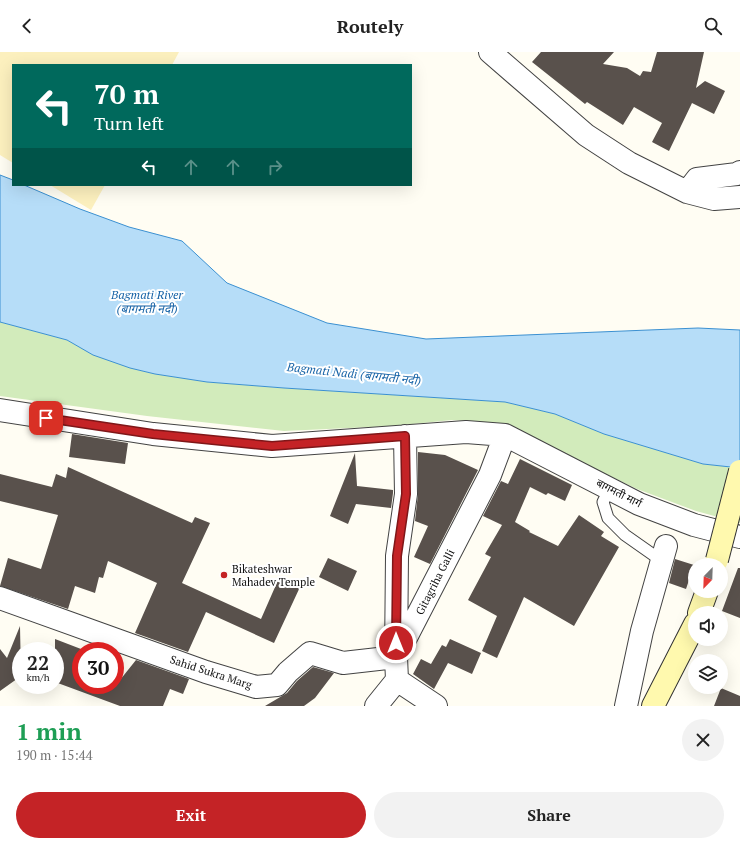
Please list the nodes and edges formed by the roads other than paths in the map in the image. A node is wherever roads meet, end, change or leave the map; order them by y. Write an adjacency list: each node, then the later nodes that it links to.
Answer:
1 (490, 52): 3 (street)
2 (740, 172): 3 (street)
3 (687, 192): 4 (street)
4 (740, 197)
5 (0, 410): 7 (street)
6 (504, 435): 7 (street); 9 (street, बागमती मार्ग); 15 (street, Gitagriha Galli)
7 (405, 436): 15 (street)
8 (740, 471): 12 (main road, bridge)
9 (610, 488): 10 (street, बागमती मार्ग); 11 (lane)
10 (740, 537)
11 (664, 554): 19 (street)
12 (717, 558)
13 (0, 598): 15 (street, Sahid Sukra Marg)
14 (688, 638): 20 (main road)
15 (396, 657): 16 (street)
16 (397, 680): 17 (street); 18 (street)
17 (376, 706)
18 (436, 706)
19 (626, 706)
20 (653, 706)

